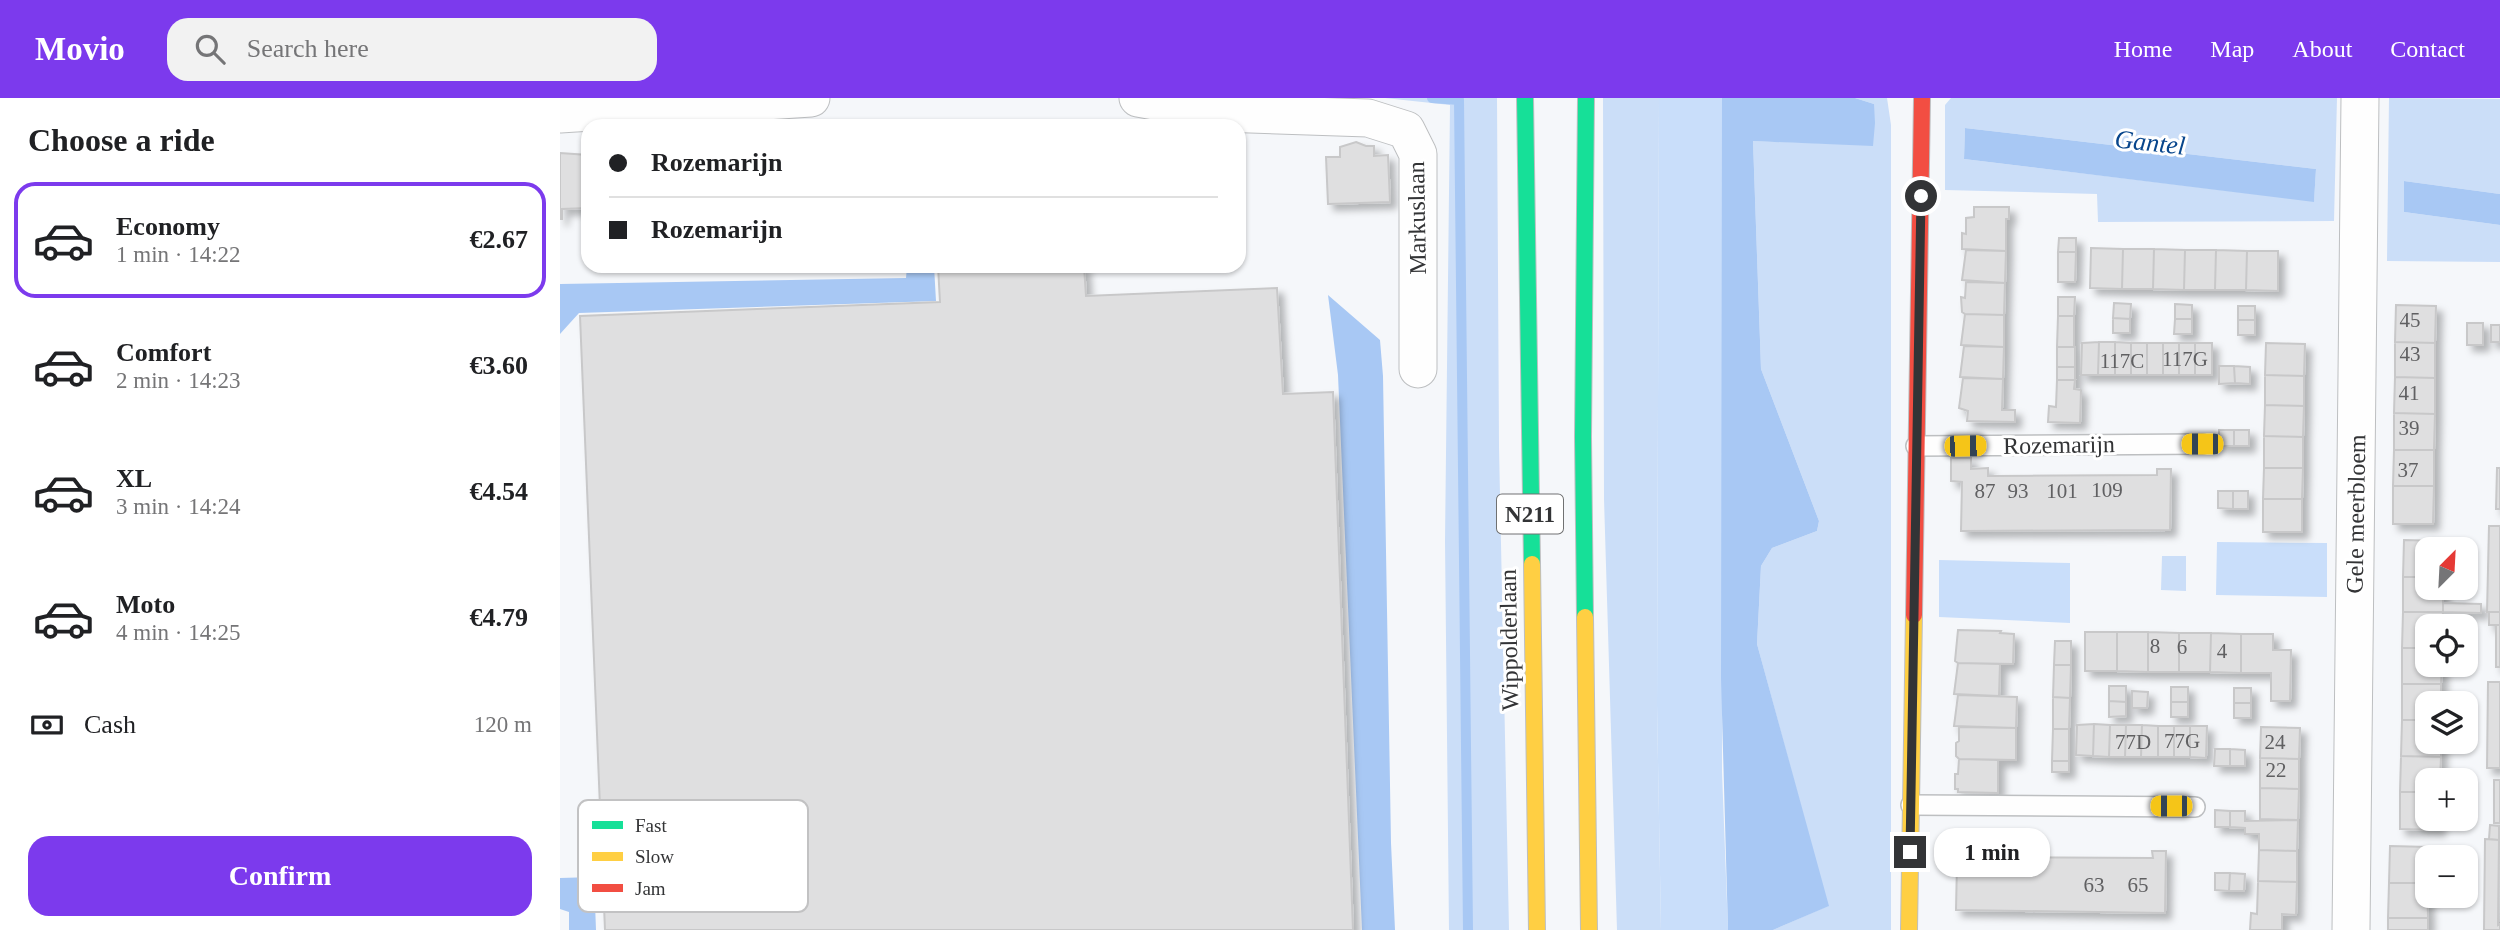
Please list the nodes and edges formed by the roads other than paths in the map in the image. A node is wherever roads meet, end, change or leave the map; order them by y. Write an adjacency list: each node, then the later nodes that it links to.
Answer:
1 (811, 98): 7 (street)
2 (1138, 98): 8 (street, Markuslaan)
3 (1525, 98): 13 (main road, Wippolderlaan / N211)
4 (1586, 98): 14 (main road, N211)
5 (1922, 98): 10 (main road)
6 (2360, 98): 16 (street, Gele meerbloem)
7 (560, 114)
8 (1418, 369)
9 (2202, 444): 10 (lane, Rozemarijn)
10 (1916, 446): 11 (main road)
11 (1911, 805): 12 (lane); 15 (main road)
12 (2195, 807)
13 (1537, 930)
14 (1589, 930)
15 (1909, 930)
16 (2351, 930)

